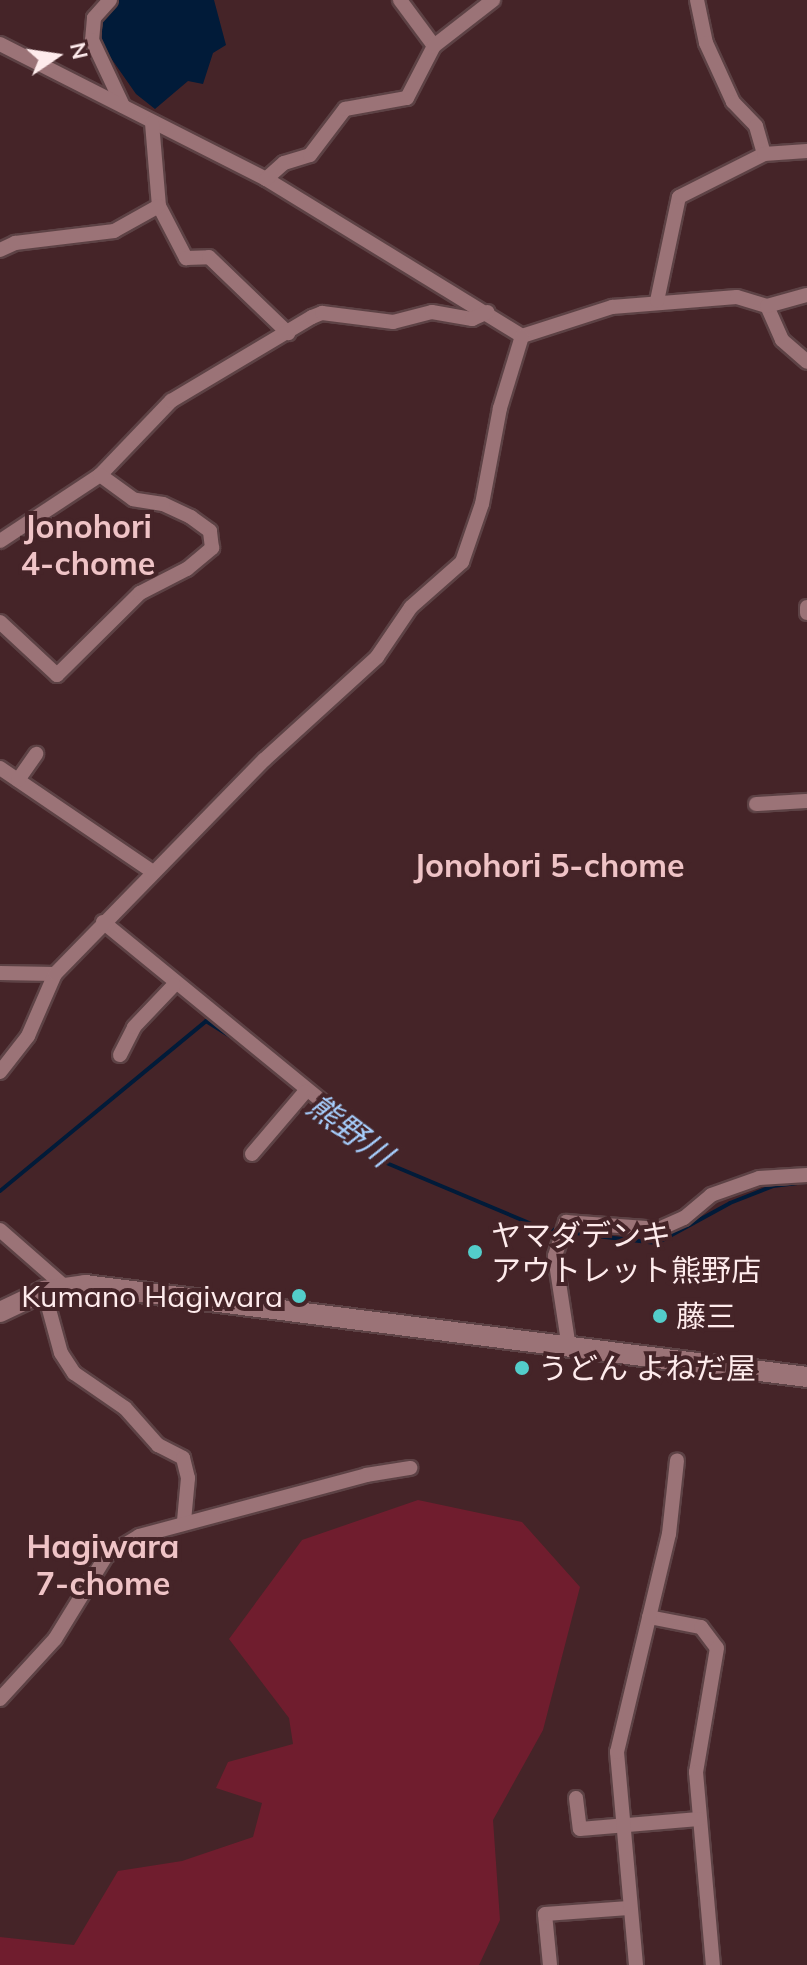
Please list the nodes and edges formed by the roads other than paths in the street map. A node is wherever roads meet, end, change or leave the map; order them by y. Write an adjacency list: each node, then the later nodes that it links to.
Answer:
1 (110, 0): 7 (street)
2 (400, 0): 6 (street)
3 (493, 0): 6 (street)
4 (697, 0): 10 (street)
5 (0, 44): 7 (street)
6 (434, 46): 11 (street)
7 (123, 106): 8 (street)
8 (152, 123): 11 (street); 12 (street)
9 (807, 151): 10 (street)
10 (764, 154): 15 (street)
11 (266, 179): 17 (street)
12 (159, 206): 13 (street); 18 (street)
13 (0, 250)
14 (807, 295): 16 (street)
15 (657, 301): 16 (street); 19 (street)
16 (767, 306): 20 (street)
17 (488, 312): 18 (street); 19 (street)
18 (288, 333): 21 (street)
19 (522, 336): 29 (street)
20 (807, 362)
21 (100, 475): 22 (street); 23 (street)
22 (0, 541)
23 (0, 622)
24 (36, 754): 26 (street)
25 (0, 768): 26 (street)
26 (18, 780): 29 (street)
27 (807, 801): 28 (street)
28 (756, 804)
29 (153, 872): 30 (street)
30 (103, 922): 32 (street); 33 (street)
31 (0, 973): 32 (street)
32 (55, 974): 35 (street)
33 (174, 985): 34 (street); 36 (street)
34 (120, 1055)
35 (0, 1072)
36 (305, 1092): 37 (street); 38 (street)
37 (379, 1148)
38 (252, 1154)
39 (807, 1175): 43 (street)
40 (0, 1230): 41 (street)
41 (54, 1288): 42 (main road); 43 (main road); 47 (street)
42 (0, 1312)
43 (569, 1348): 44 (main road)
44 (807, 1377)
45 (677, 1460): 48 (street)
46 (410, 1468): 47 (street)
47 (184, 1521): 49 (street)
48 (649, 1617): 51 (street); 52 (street)
49 (0, 1699)
50 (576, 1798): 52 (street)
51 (699, 1819): 52 (street); 56 (street)
52 (622, 1825): 53 (street)
53 (629, 1908): 54 (street); 55 (street)
54 (550, 1965)
55 (636, 1965)
56 (713, 1965)

